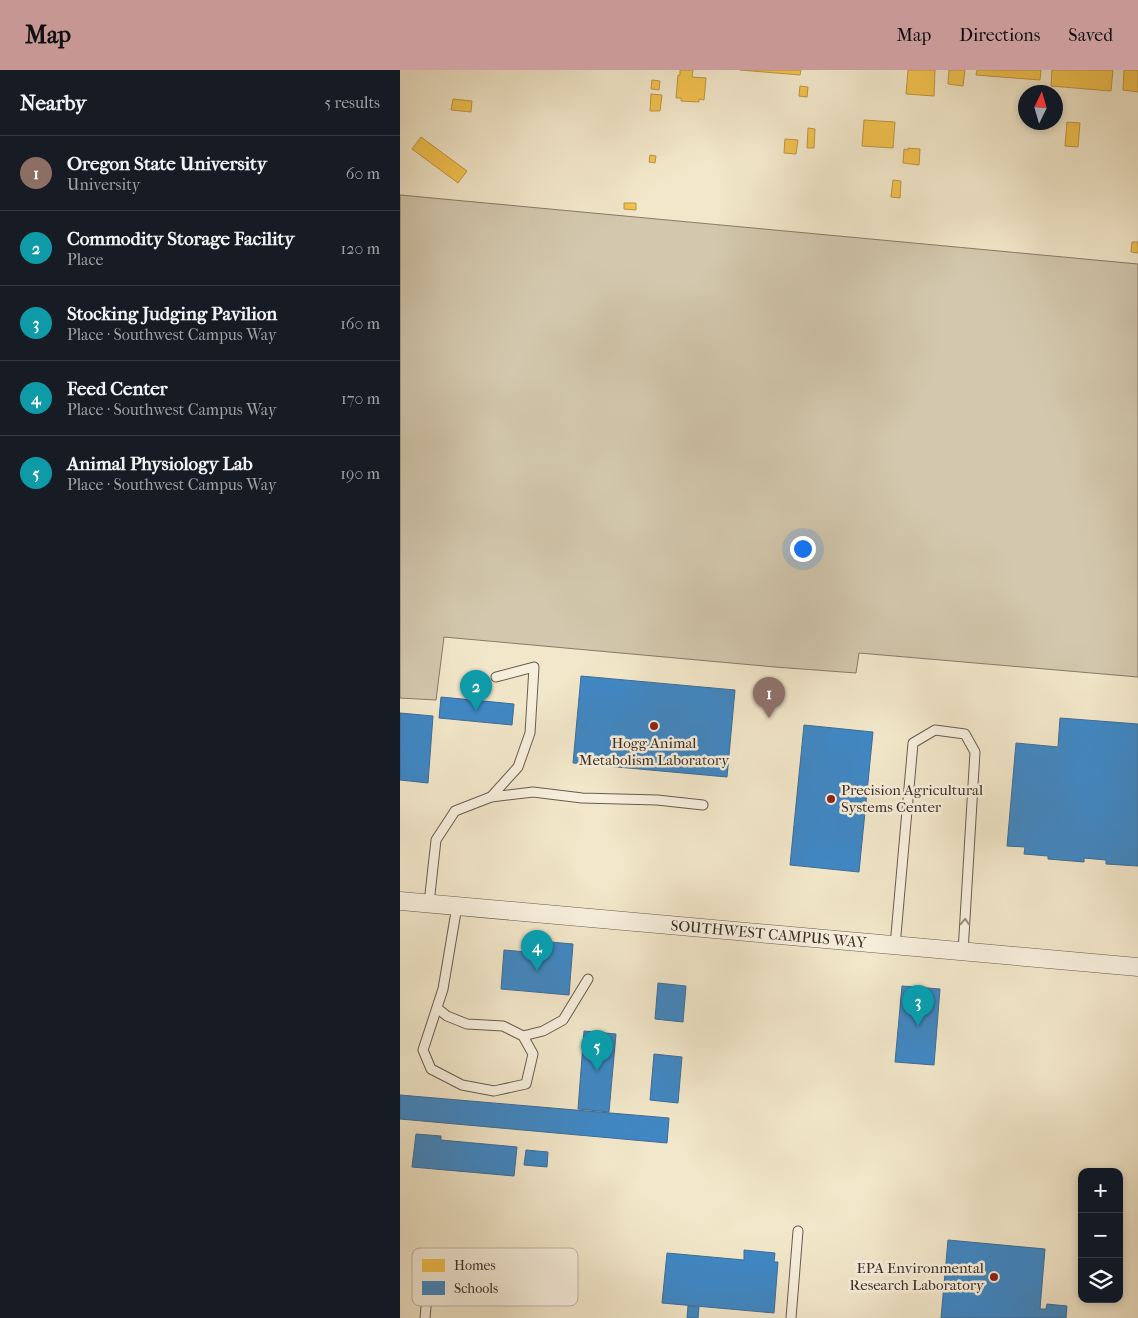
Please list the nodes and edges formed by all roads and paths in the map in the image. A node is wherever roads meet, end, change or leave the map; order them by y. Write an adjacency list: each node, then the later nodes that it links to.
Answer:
1 (496, 677): 2 (lane)
2 (491, 797): 3 (lane); 5 (lane)
3 (703, 805)
4 (400, 901): 5 (street, SOUTHWEST CAMPUS WAY)
5 (429, 903): 6 (street, SOUTHWEST CAMPUS WAY)
6 (457, 906): 7 (street, SOUTHWEST CAMPUS WAY); 11 (lane)
7 (895, 946): 8 (street, SOUTHWEST CAMPUS WAY); 8 (lane, one-way to 7)
8 (964, 952): 9 (street, SOUTHWEST CAMPUS WAY)
9 (1138, 967)
10 (588, 979): 12 (lane)
11 (437, 1008): 12 (lane); 12 (lane)
12 (523, 1036)
13 (798, 1231): 14 (lane)
14 (791, 1318)

